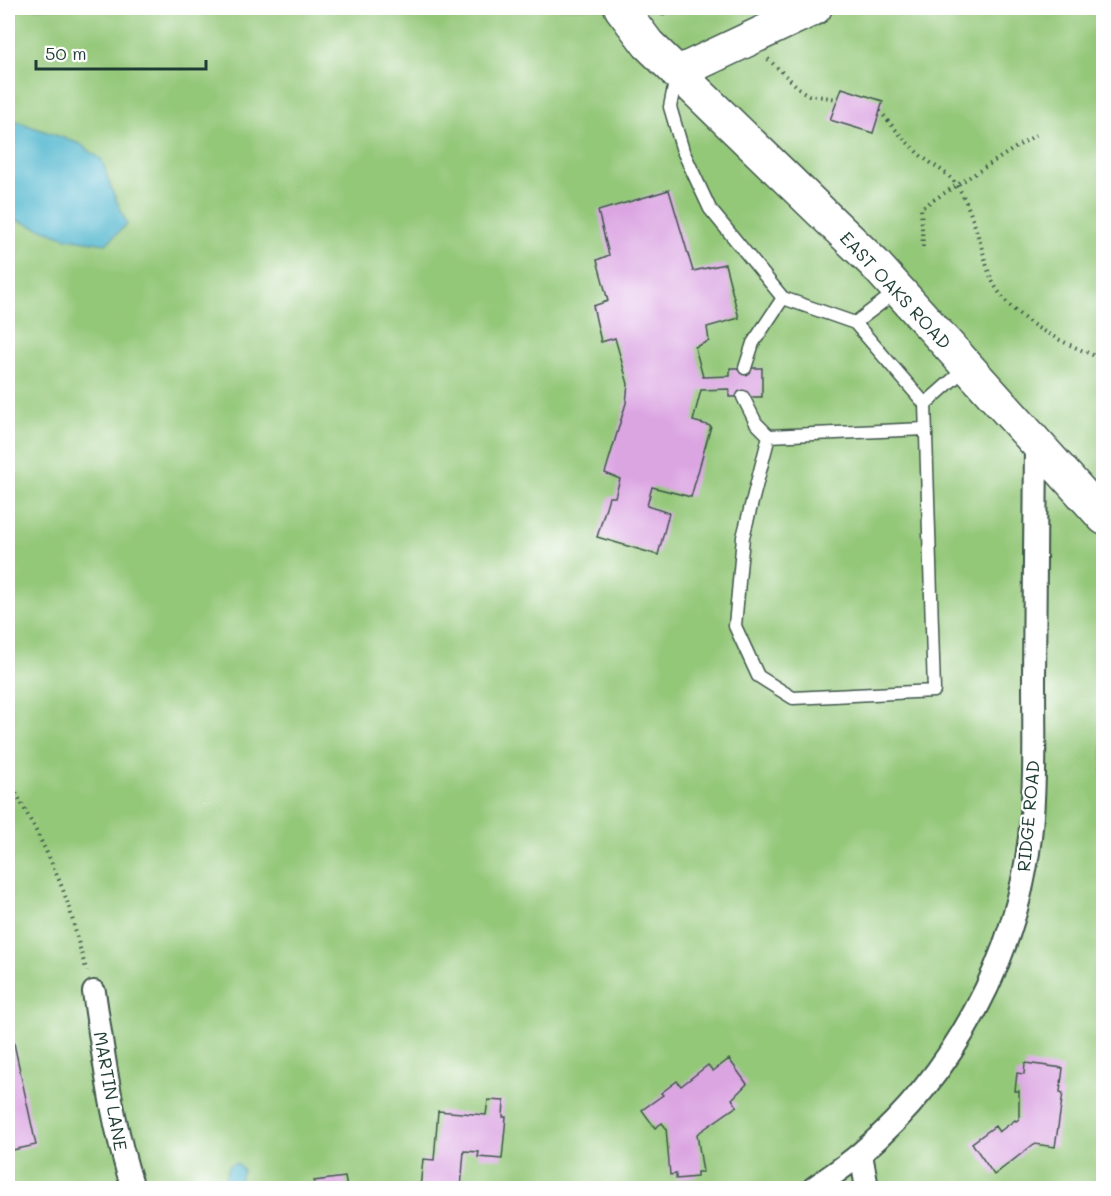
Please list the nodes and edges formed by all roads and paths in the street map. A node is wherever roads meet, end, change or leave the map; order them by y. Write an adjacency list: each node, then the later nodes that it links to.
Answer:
1 (621, 8): 4 (street, EAST OAKS ROAD)
2 (815, 8): 3 (street)
3 (758, 33): 4 (street); 5 (path)
4 (677, 73): 10 (street, EAST OAKS ROAD); 11 (lane)
5 (838, 99)
6 (880, 111): 8 (path)
7 (1037, 134): 8 (path)
8 (956, 184): 9 (path); 13 (path)
9 (922, 247)
10 (898, 291): 12 (lane); 14 (street, EAST OAKS ROAD)
11 (783, 298): 12 (lane); 15 (lane)
12 (855, 323): 17 (lane)
13 (1104, 360)
14 (968, 367): 17 (lane); 20 (street, EAST OAKS ROAD)
15 (745, 368)
16 (743, 397): 19 (lane)
17 (925, 405): 18 (lane)
18 (925, 429): 19 (lane); 19 (lane)
19 (769, 436)
20 (1036, 443): 21 (street, EAST OAKS ROAD); 24 (street, RIDGE ROAD)
21 (1104, 518)
22 (8, 777): 23 (path)
23 (94, 992): 25 (street, MARTIN LANE)
24 (861, 1154): 26 (street, RIDGE ROAD); 27 (street)
25 (133, 1188)
26 (814, 1188)
27 (867, 1188)

